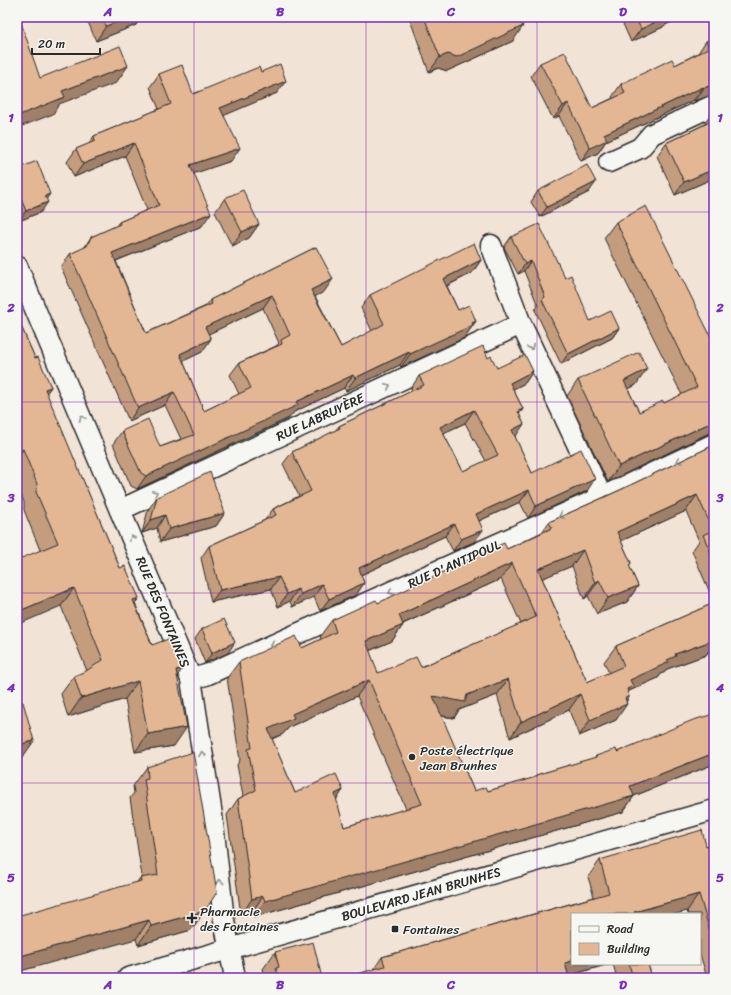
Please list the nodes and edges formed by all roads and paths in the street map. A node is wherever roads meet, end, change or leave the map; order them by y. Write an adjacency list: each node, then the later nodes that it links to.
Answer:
1 (714, 105): 2 (street)
2 (609, 162)
3 (491, 245): 5 (street)
4 (17, 266): 8 (street, RUE DES FONTAINES, one-way to 4)
5 (521, 324): 7 (street, one-way to 7); 8 (street, RUE LABRUYÈRE, one-way to 5)
6 (714, 444): 7 (street, RUE D'ANTIPOUL, one-way to 7)
7 (602, 497): 9 (street, RUE D'ANTIPOUL, one-way to 9)
8 (120, 510): 9 (street, RUE DES FONTAINES, one-way to 8)
9 (191, 679): 11 (street, RUE DES FONTAINES, one-way to 9)
10 (714, 810): 11 (street, BOULEVARD JEAN BRUNHES)
11 (229, 949): 12 (street, BOULEVARD JEAN BRUNHES); 13 (street, RUE DES FONTAINES)
12 (128, 978)
13 (235, 978)

